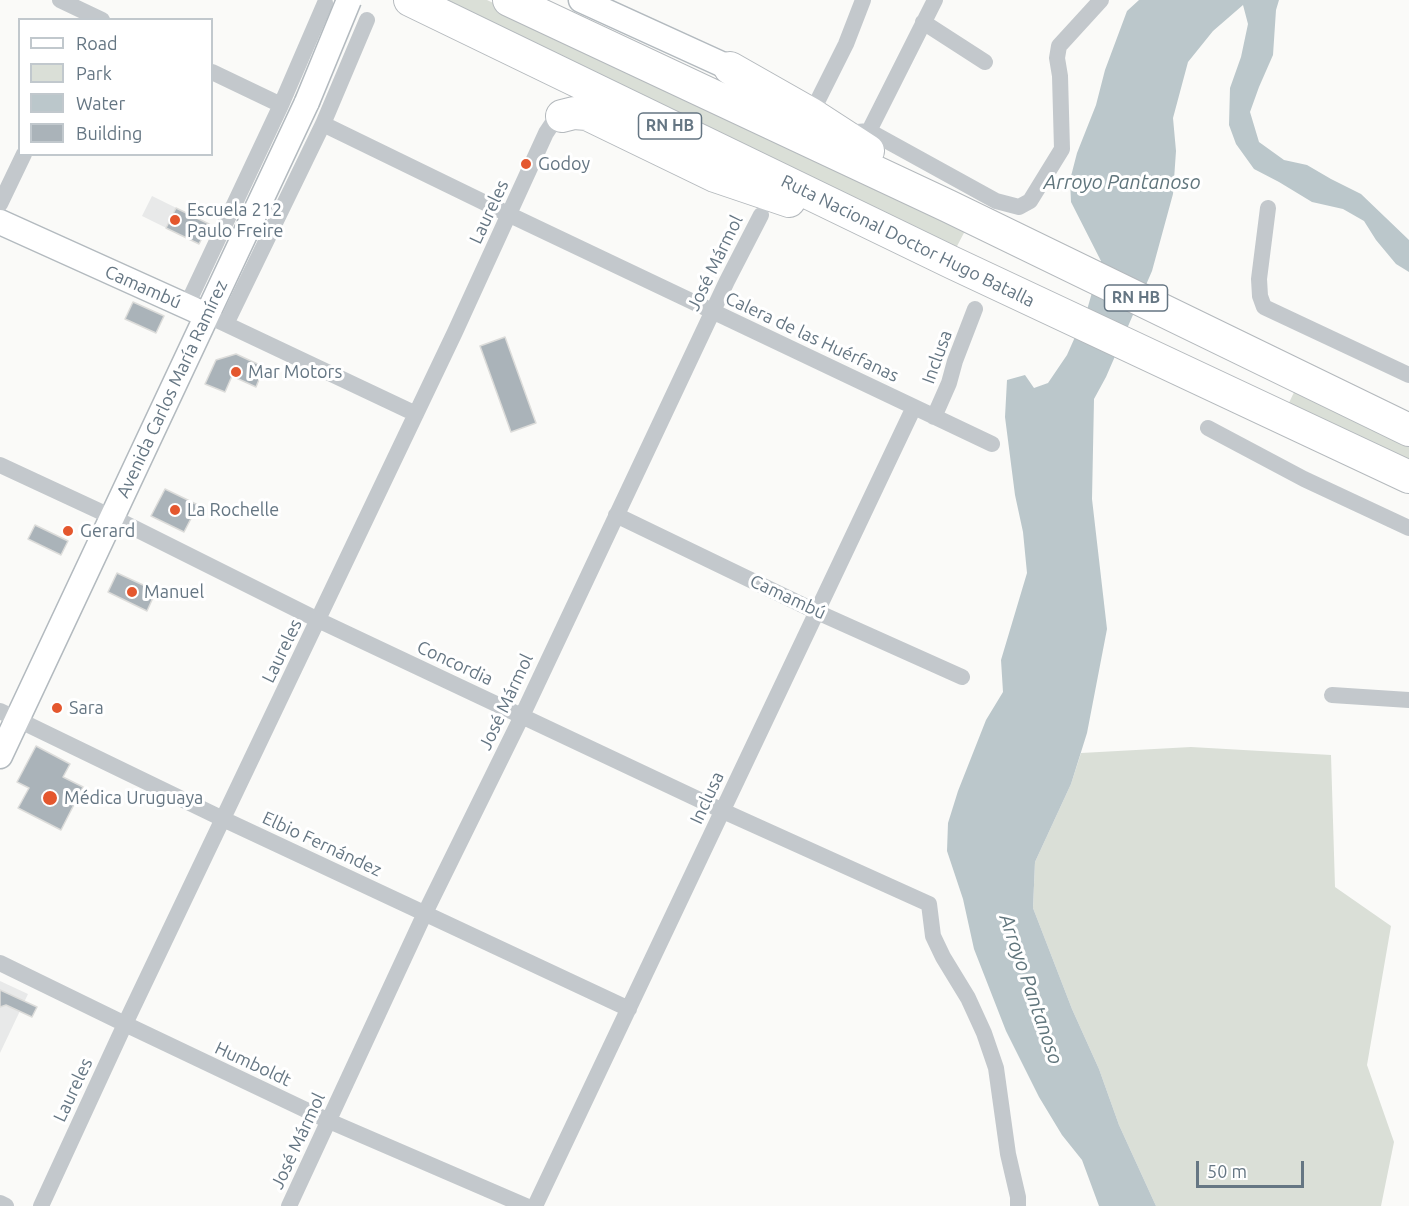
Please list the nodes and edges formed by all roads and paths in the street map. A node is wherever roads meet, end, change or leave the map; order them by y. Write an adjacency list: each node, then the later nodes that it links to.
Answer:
1 (60, 0): 10 (street)
2 (410, 0): 27 (highway, Ruta Nacional Doctor Hugo Batalla / RN HB)
3 (509, 0): 23 (highway, RN HB)
4 (581, 0): 9 (main road)
5 (863, 0): 16 (street)
6 (935, 0): 11 (street)
7 (1101, 0): 19 (street)
8 (332, 5): 15 (street, Avenida Carlos María Ramírez); 18 (street, Avenida Carlos María Ramírez); 30 (main road, Avenida Carlos María Ramírez, bridge)
9 (609, 6): 13 (main road)
10 (95, 13)
11 (923, 22): 12 (street); 19 (street)
12 (985, 62)
13 (730, 68): 16 (highway)
14 (213, 72): 15 (street)
15 (281, 105): 30 (street, Avenida Carlos María Ramírez)
16 (811, 114): 19 (highway)
17 (562, 116): 24 (street, Laureles); 27 (highway)
18 (323, 124): 24 (street, Calera de las Huérfanas); 30 (street, Avenida Carlos María Ramírez)
19 (855, 132): 23 (highway)
20 (23, 156): 21 (street)
21 (0, 204)
22 (1268, 208): 31 (street)
23 (961, 213): 36 (highway, RN HB)
24 (510, 215): 29 (street, Calera de las Huérfanas); 33 (street, Laureles)
25 (761, 215): 29 (street, José Mármol)
26 (0, 222): 30 (main road, Camambú)
27 (942, 257): 39 (highway, Ruta Nacional Doctor Hugo Batalla / RN HB)
28 (975, 309): 34 (street, Inclusa)
29 (712, 311): 32 (street, Calera de las Huérfanas); 40 (street, José Mármol)
30 (206, 315): 33 (street, Camambú); 41 (main road, Avenida Carlos María Ramírez)
31 (1409, 375)
32 (915, 407): 34 (street, Calera de las Huérfanas); 43 (street, Inclusa)
33 (416, 414): 44 (street, Laureles)
34 (934, 417): 37 (street, Calera de las Huérfanas)
35 (1208, 428): 42 (street)
36 (1409, 430)
37 (992, 444)
38 (0, 465): 41 (street, Concordia)
39 (1409, 477)
40 (616, 515): 43 (street, Camambú); 49 (street, José Mármol)
41 (112, 517): 44 (street, Concordia); 48 (main road, Avenida Carlos María Ramírez)
42 (1409, 528)
43 (817, 612): 45 (street, Camambú); 51 (street, Inclusa)
44 (318, 620): 49 (street, Concordia); 52 (street, Laureles)
45 (962, 677)
46 (1332, 695): 47 (street)
47 (1409, 700)
48 (9, 715): 50 (main road, Avenida Carlos María Ramírez); 52 (street, Elbio Fernández)
49 (522, 716): 51 (street, Concordia); 53 (street, José Mármol)
50 (0, 756)
51 (723, 811): 55 (street, Inclusa); 58 (street, Concordia)
52 (223, 819): 53 (street, Elbio Fernández); 56 (street, Laureles)
53 (425, 913): 55 (street, Elbio Fernández); 57 (street, José Mármol)
54 (0, 963): 56 (street, Humboldt)
55 (629, 1009): 64 (street, Inclusa)
56 (125, 1024): 57 (street, Humboldt); 61 (street, Laureles)
57 (328, 1121): 62 (street, José Mármol); 63 (street, Humboldt)
58 (1018, 1201)
59 (0, 1203): 60 (street)
60 (6, 1206)
61 (41, 1206)
62 (288, 1206)
63 (526, 1206)
64 (535, 1206)

